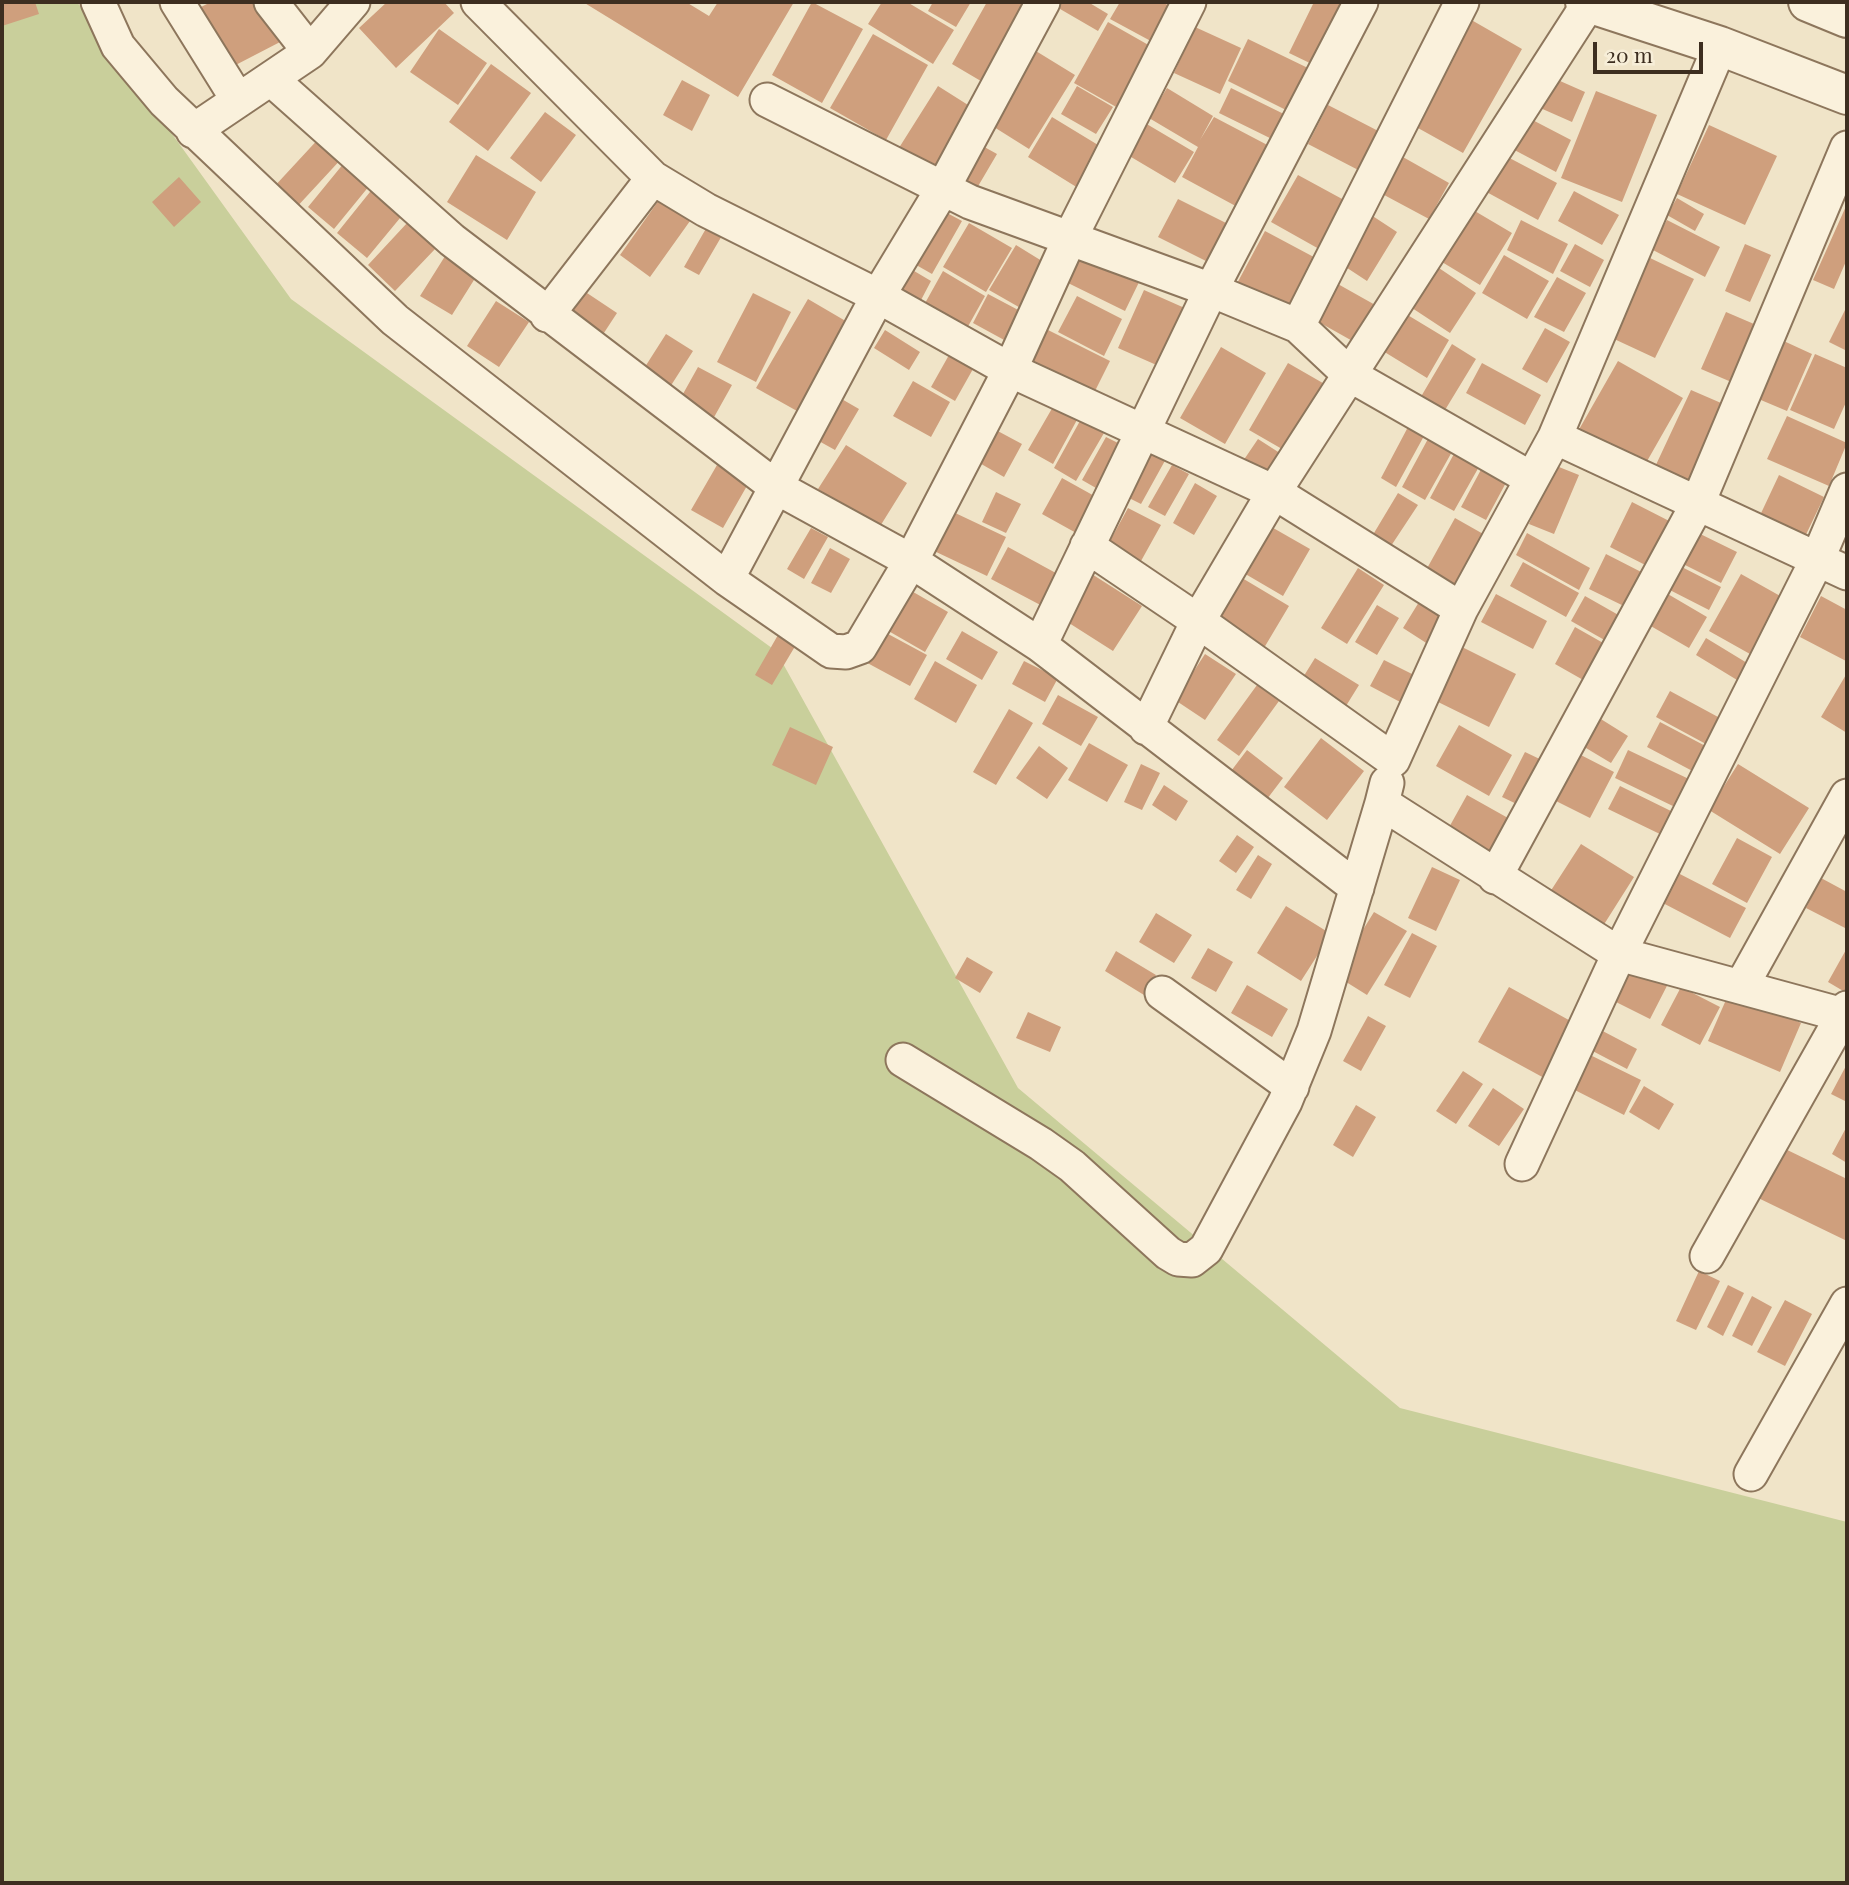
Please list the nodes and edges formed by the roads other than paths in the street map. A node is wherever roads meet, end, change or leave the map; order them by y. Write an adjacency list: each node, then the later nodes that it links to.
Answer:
1 (98, 2): 19 (street)
2 (177, 2): 17 (street)
3 (271, 2): 14 (street)
4 (353, 2): 14 (street)
5 (478, 2): 21 (street)
6 (1043, 2): 22 (street)
7 (1189, 2): 23 (street)
8 (1361, 2): 24 (street)
9 (1462, 2): 27 (street)
10 (1587, 2): 13 (street); 29 (street)
11 (1808, 2): 12 (street)
12 (1847, 18)
13 (1720, 46): 16 (street); 31 (street)
14 (310, 52): 15 (street)
15 (271, 79): 17 (street); 26 (street)
16 (1847, 95)
17 (238, 100): 19 (street)
18 (767, 100): 22 (street)
19 (193, 131): 41 (street)
20 (1847, 148): 36 (street)
21 (653, 178): 25 (street); 26 (street)
22 (942, 190): 23 (street); 25 (street)
23 (1070, 238): 24 (street); 28 (street)
24 (1211, 290): 27 (street); 30 (street)
25 (878, 296): 28 (street); 33 (street)
26 (547, 315): 33 (street)
27 (1297, 326): 29 (street)
28 (1010, 370): 30 (street); 39 (street)
29 (1350, 374): 32 (street); 35 (street)
30 (1143, 431): 35 (street); 37 (street)
31 (1555, 437): 32 (street); 36 (street)
32 (1532, 479): 42 (street)
33 (776, 488): 39 (street); 41 (street)
34 (1847, 490): 38 (street)
35 (1274, 492): 42 (street); 43 (street)
36 (1696, 505): 38 (street); 49 (street)
37 (1087, 546): 43 (street); 44 (street)
38 (1818, 558): 40 (street); 51 (street)
39 (911, 561): 41 (street); 44 (street)
40 (1847, 573)
41 (727, 579)
42 (1461, 609): 46 (street)
43 (1198, 621): 45 (street); 46 (street)
44 (1040, 645): 45 (street)
45 (1146, 728): 50 (street)
46 (1393, 760): 48 (street)
47 (1847, 796): 52 (street)
48 (1382, 803): 49 (street); 50 (street)
49 (1495, 877): 51 (street)
50 (1357, 888): 56 (street)
51 (1619, 954): 52 (street); 57 (street)
52 (1741, 987): 54 (street)
53 (1162, 993): 56 (street)
54 (1845, 1012): 58 (street)
55 (903, 1060): 56 (street)
56 (1292, 1087)
57 (1522, 1164)
58 (1707, 1256)
59 (1847, 1304): 60 (street)
60 (1751, 1474)

